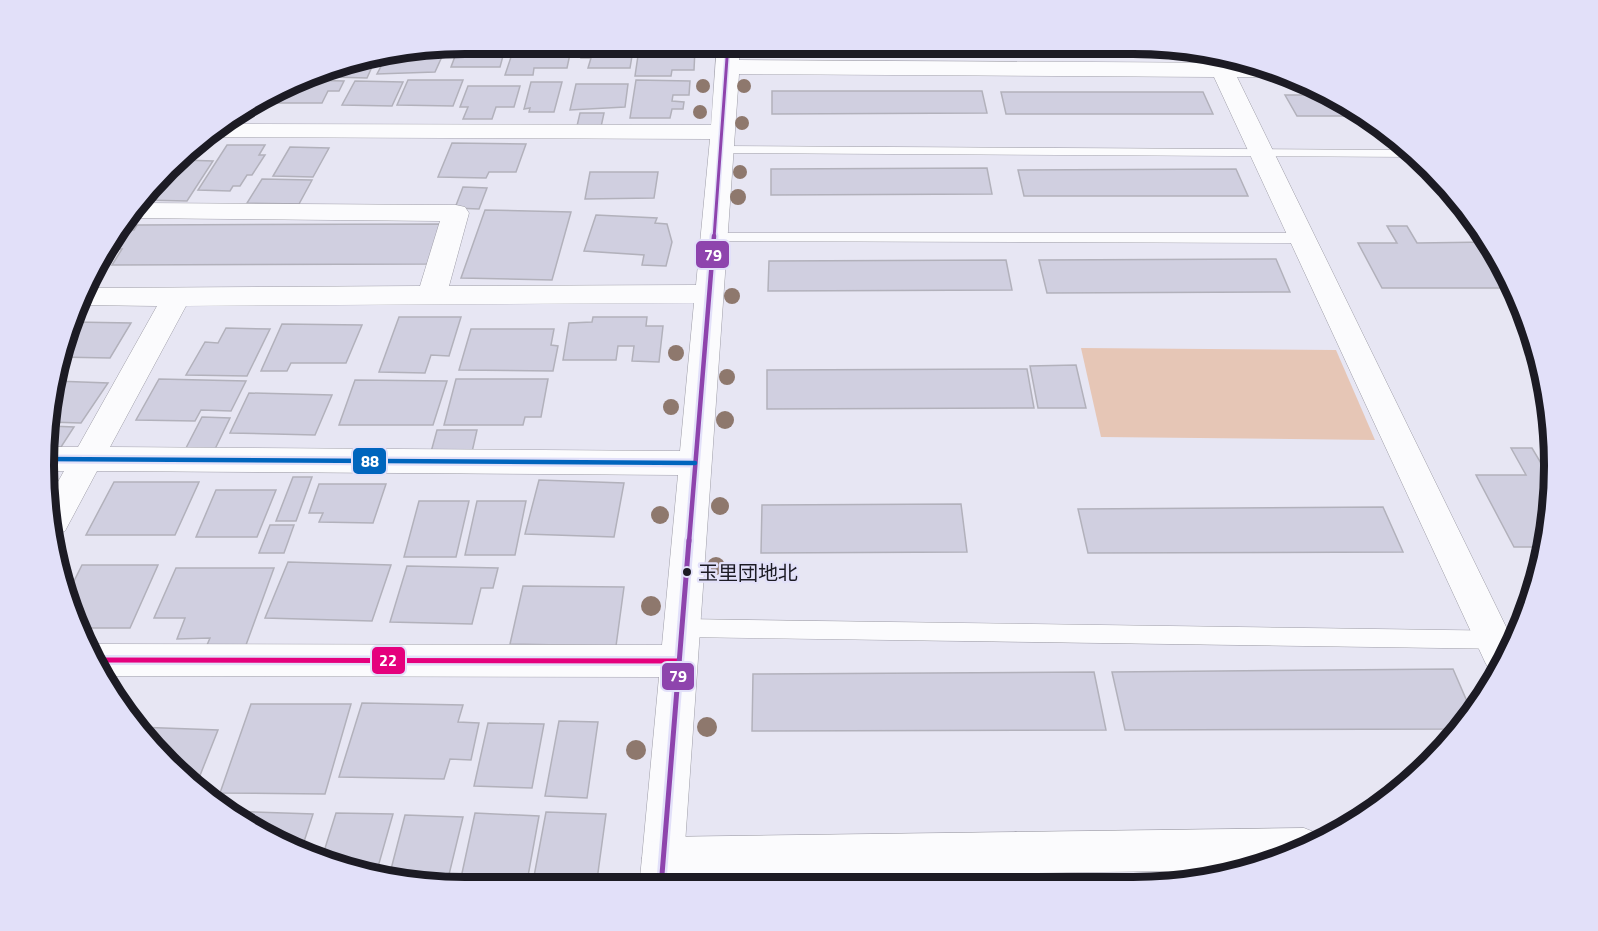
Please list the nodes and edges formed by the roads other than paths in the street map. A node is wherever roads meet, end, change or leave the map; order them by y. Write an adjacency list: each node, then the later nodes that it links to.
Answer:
1 (728, 55): 2 (street); 5 (street)
2 (1222, 70): 3 (street); 6 (street)
3 (1246, 70)
4 (226, 131): 5 (street)
5 (722, 141): 6 (lane); 9 (street)
6 (1262, 153): 7 (lane); 10 (street)
7 (1401, 154)
8 (142, 211): 11 (street)
9 (714, 238): 10 (lane); 12 (street)
10 (1303, 238): 20 (street)
11 (432, 294): 12 (street); 14 (street)
12 (709, 294): 17 (street)
13 (90, 297): 14 (street)
14 (176, 298): 16 (street)
15 (54, 459): 16 (street)
16 (87, 460): 17 (street); 18 (street)
17 (695, 463): 19 (street)
18 (57, 514)
19 (681, 645): 21 (lane); 22 (street); 25 (street)
20 (1503, 645)
21 (1502, 647)
22 (103, 660)
23 (1276, 851): 24 (street)
24 (1018, 870): 25 (street)
25 (662, 872)

